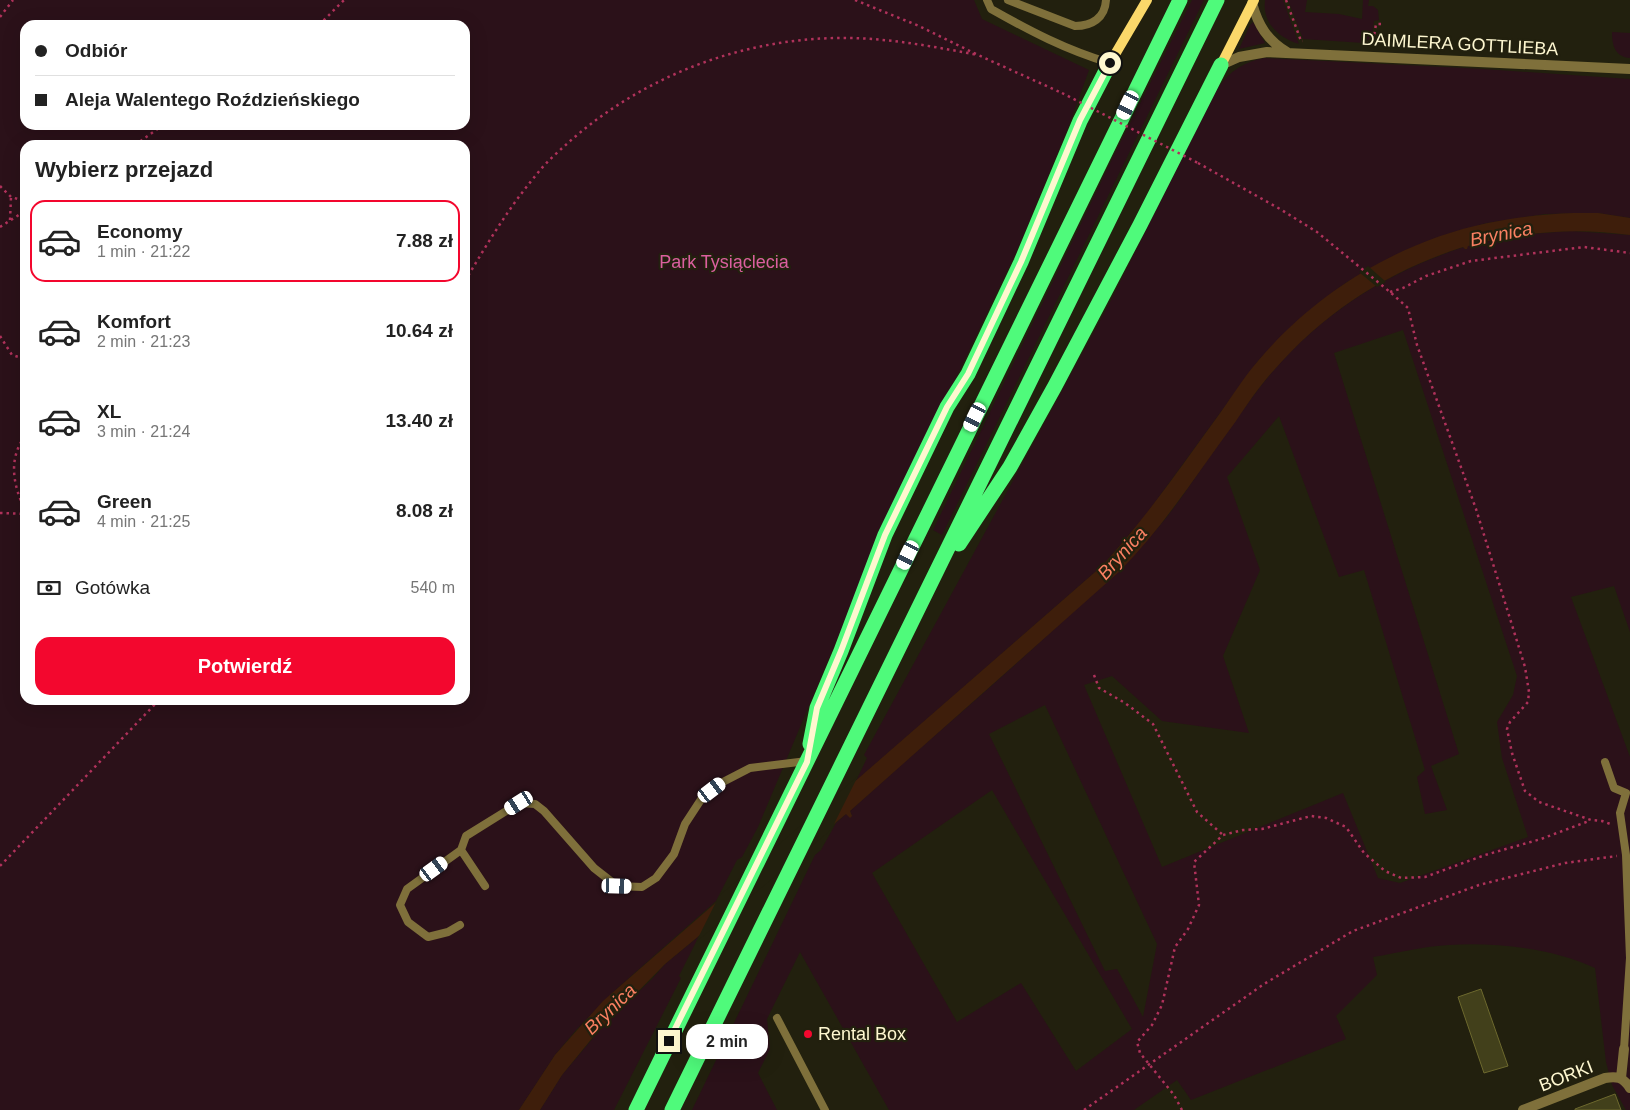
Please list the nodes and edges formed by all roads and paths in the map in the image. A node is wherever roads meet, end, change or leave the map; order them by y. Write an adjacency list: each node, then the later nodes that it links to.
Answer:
1 (13, 0): 14 (path)
2 (344, 0): 15 (path)
3 (855, 0): 20 (path)
4 (987, 0): 21 (lane)
5 (1008, 0): 13 (lane)
6 (1034, 0): 13 (lane)
7 (1106, 0): 13 (lane)
8 (1148, 0): 21 (main road)
9 (1180, 0): 44 (highway)
10 (1217, 0): 41 (highway)
11 (1286, 0): 17 (path)
12 (1253, 2): 19 (street); 22 (main road)
13 (1030, 9)
14 (0, 17)
15 (324, 20)
16 (1384, 24): 18 (path)
17 (1310, 42)
18 (1363, 45)
19 (1288, 52): 22 (street, DAIMLERA GOTTLIEBA); 23 (street, DAIMLERA GOTTLIEBA)
20 (978, 55): 33 (path); 34 (path, bridge)
21 (1110, 63): 44 (highway)
22 (1221, 65): 41 (highway)
23 (1630, 69)
24 (155, 130): 25 (path)
25 (142, 140)
26 (0, 186): 27 (path)
27 (11, 197): 28 (path); 30 (path)
28 (20, 200)
29 (20, 214): 30 (path)
30 (10, 220): 31 (path)
31 (0, 227)
32 (1630, 253): 34 (path)
33 (470, 273)
34 (1390, 292): 46 (path)
35 (0, 336): 36 (path)
36 (20, 358)
37 (20, 442): 38 (path)
38 (20, 497)
39 (0, 513): 40 (path)
40 (20, 514)
41 (926, 593): 60 (highway)
42 (1094, 675): 48 (path)
43 (155, 705): 51 (path)
44 (807, 762): 49 (lane); 59 (highway)
45 (1605, 762): 47 (lane)
46 (1591, 820): 47 (path); 48 (path)
47 (1621, 828): 50 (lane)
48 (1223, 835): 56 (path)
49 (461, 850): 52 (lane); 53 (lane)
50 (1626, 855): 55 (lane); 56 (path)
51 (0, 866)
52 (485, 886)
53 (460, 925)
54 (777, 1018): 61 (lane)
55 (1624, 1049): 57 (street)
56 (1148, 1064): 62 (path); 63 (path)
57 (1621, 1078): 58 (street); 64 (street, BORKI)
58 (1630, 1088)
59 (636, 1110)
60 (672, 1110)
61 (825, 1110)
62 (1084, 1110)
63 (1182, 1110)
64 (1524, 1110)

